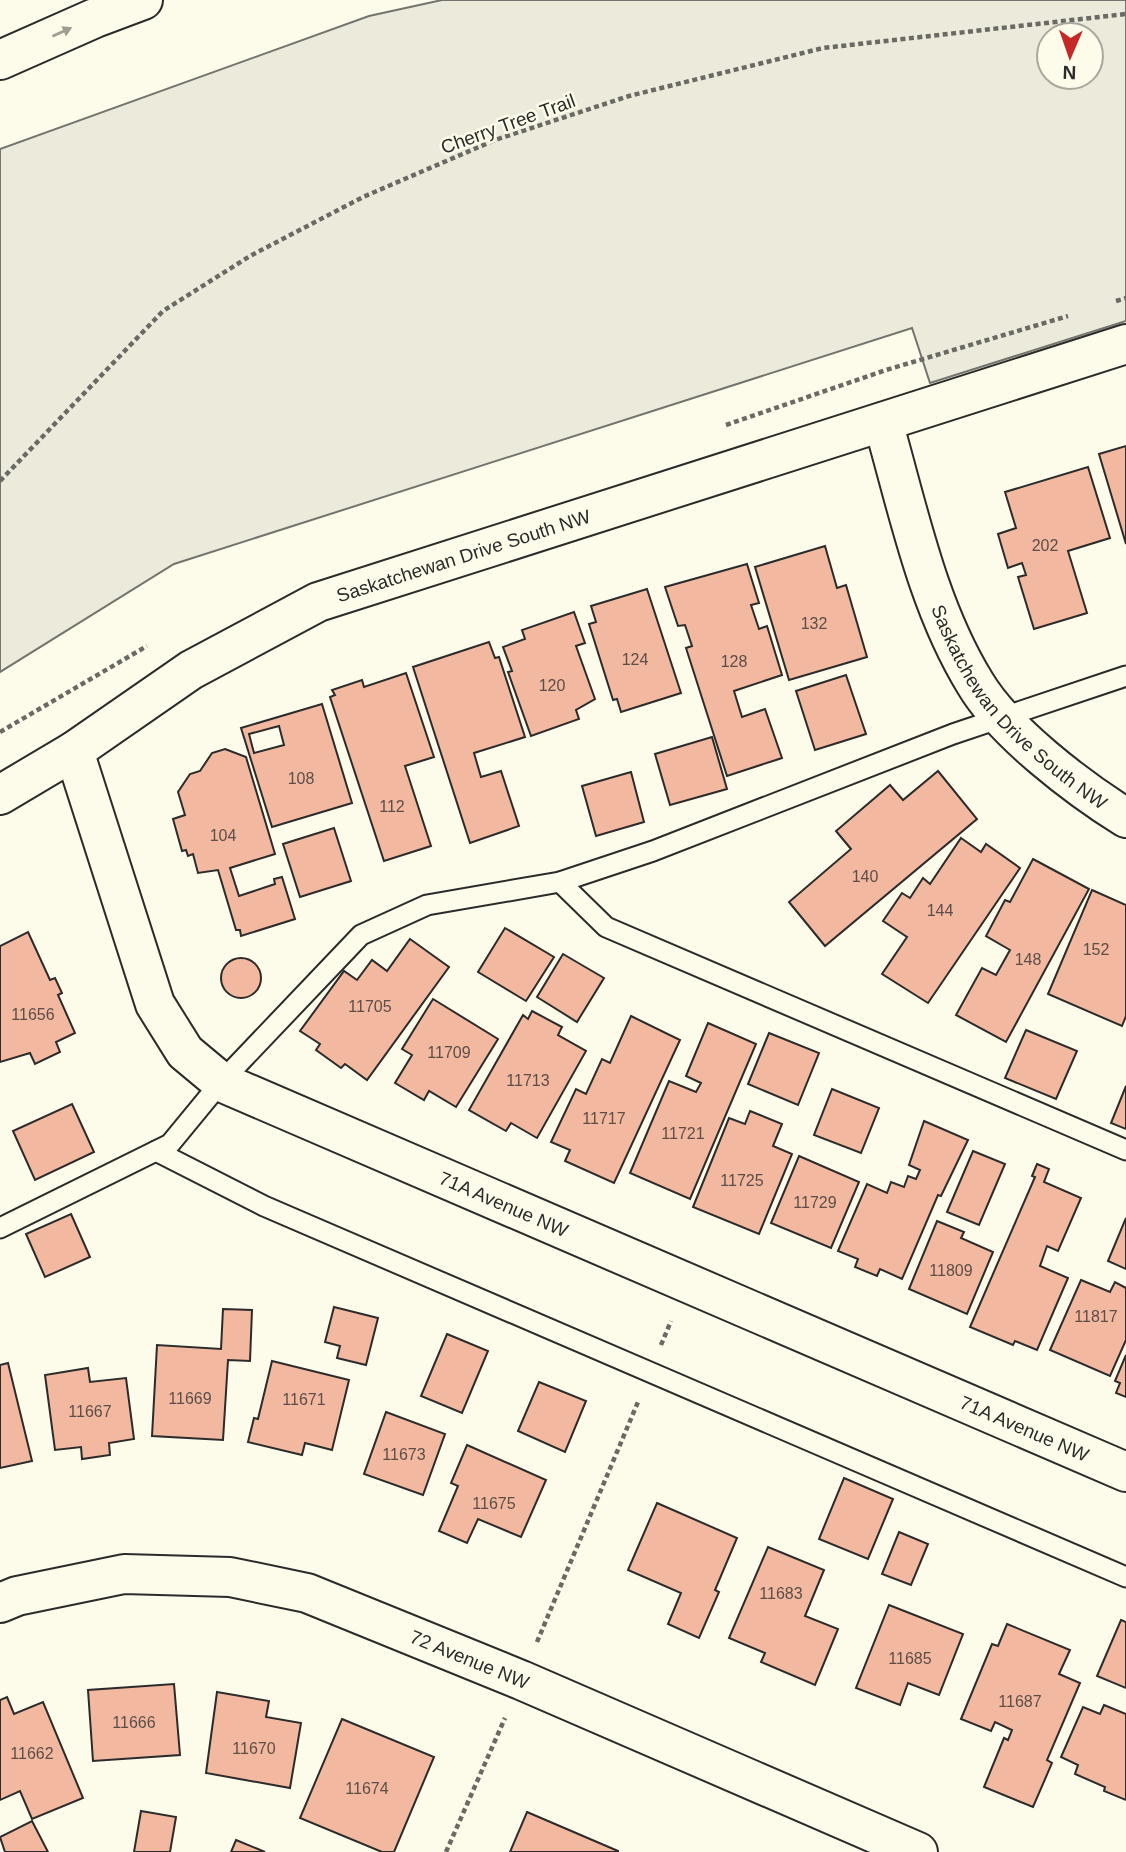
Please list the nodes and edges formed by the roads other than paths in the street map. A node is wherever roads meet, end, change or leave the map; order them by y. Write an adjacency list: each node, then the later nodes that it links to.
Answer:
1 (144, 0): 2 (street, one-way to 1)
2 (0, 60)
3 (1126, 344): 4 (street, Saskatchewan Drive South NW)
4 (883, 422): 6 (street, Saskatchewan Drive South NW); 7 (street, Saskatchewan Drive South NW)
5 (1126, 676): 6 (lane)
6 (1003, 717): 9 (street, Saskatchewan Drive South NW); 10 (lane)
7 (74, 751): 8 (street, Saskatchewan Drive South NW); 11 (street, 71A Avenue NW)
8 (0, 795)
9 (1126, 818)
10 (560, 882): 11 (lane); 12 (lane)
11 (220, 1082): 13 (lane); 15 (street, 71A Avenue NW)
12 (1126, 1150)
13 (156, 1151): 14 (lane); 16 (lane)
14 (0, 1228)
15 (1126, 1472)
16 (1126, 1577)
17 (0, 1603): 18 (street, 72 Avenue NW)
18 (918, 1852)

